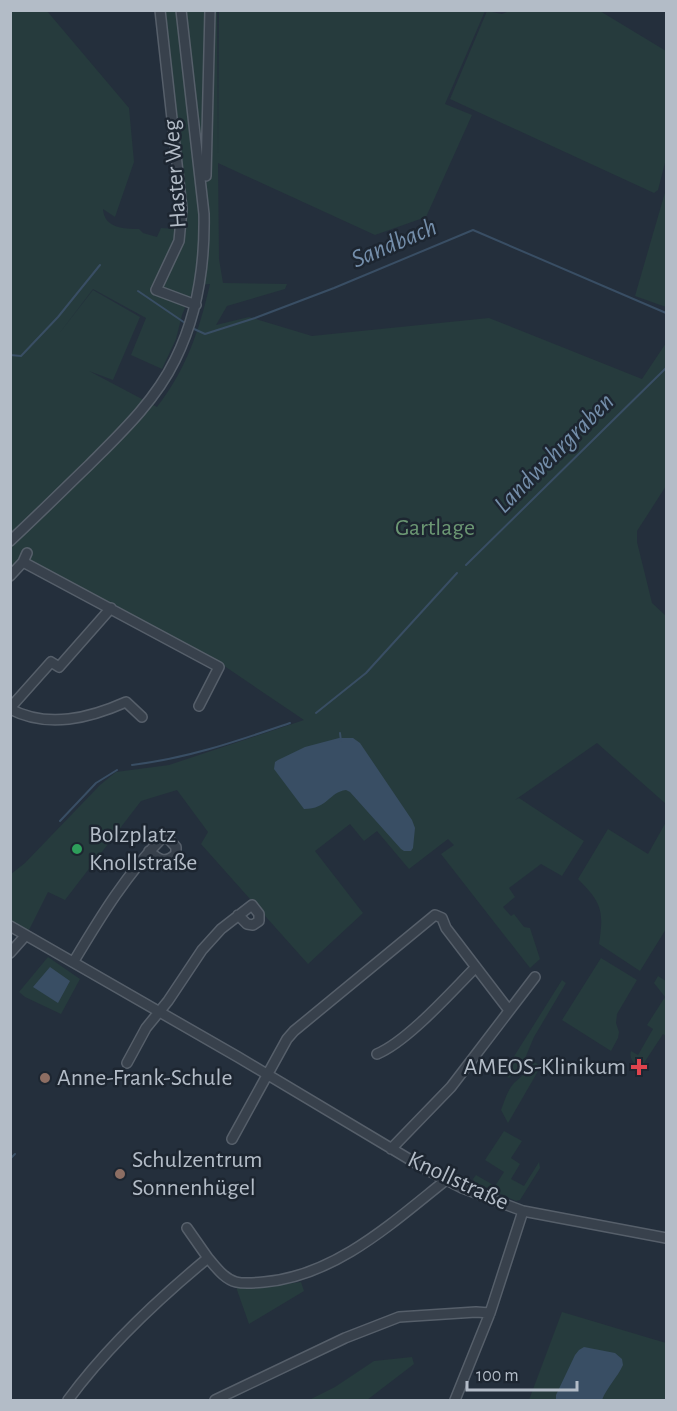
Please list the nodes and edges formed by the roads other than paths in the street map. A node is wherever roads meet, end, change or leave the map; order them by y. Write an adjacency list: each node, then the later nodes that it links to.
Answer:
1 (160, 10): 5 (street, Haster Weg)
2 (181, 10): 5 (street, Haster Weg)
3 (210, 10): 4 (street, Haster Weg)
4 (206, 176)
5 (195, 305): 6 (street, Haster Weg)
6 (10, 541)
7 (10, 576): 8 (street)
8 (111, 608): 9 (street); 10 (street)
9 (199, 706)
10 (13, 710): 11 (street); 12 (street)
11 (142, 717)
12 (10, 722)
13 (149, 851): 18 (street)
14 (238, 915): 22 (street)
15 (10, 926): 16 (street, Knollstraße)
16 (26, 935): 17 (street); 18 (street, Knollstraße)
17 (10, 953)
18 (74, 962): 22 (street, Knollstraße)
19 (476, 967): 21 (street); 23 (street); 25 (street)
20 (535, 977): 21 (street)
21 (508, 1009): 27 (street)
22 (159, 1012): 24 (street); 25 (street, Knollstraße)
23 (377, 1054)
24 (127, 1063)
25 (268, 1076): 26 (street); 27 (street, Knollstraße)
26 (232, 1139)
27 (391, 1149): 28 (street, Knollstraße)
28 (446, 1180): 29 (street, Knollstraße); 32 (street)
29 (523, 1211): 31 (street, Knollstraße); 33 (street)
30 (187, 1228): 32 (street)
31 (666, 1238)
32 (208, 1258): 34 (street)
33 (490, 1313): 35 (street); 36 (street)
34 (68, 1401)
35 (215, 1401)
36 (455, 1401)

